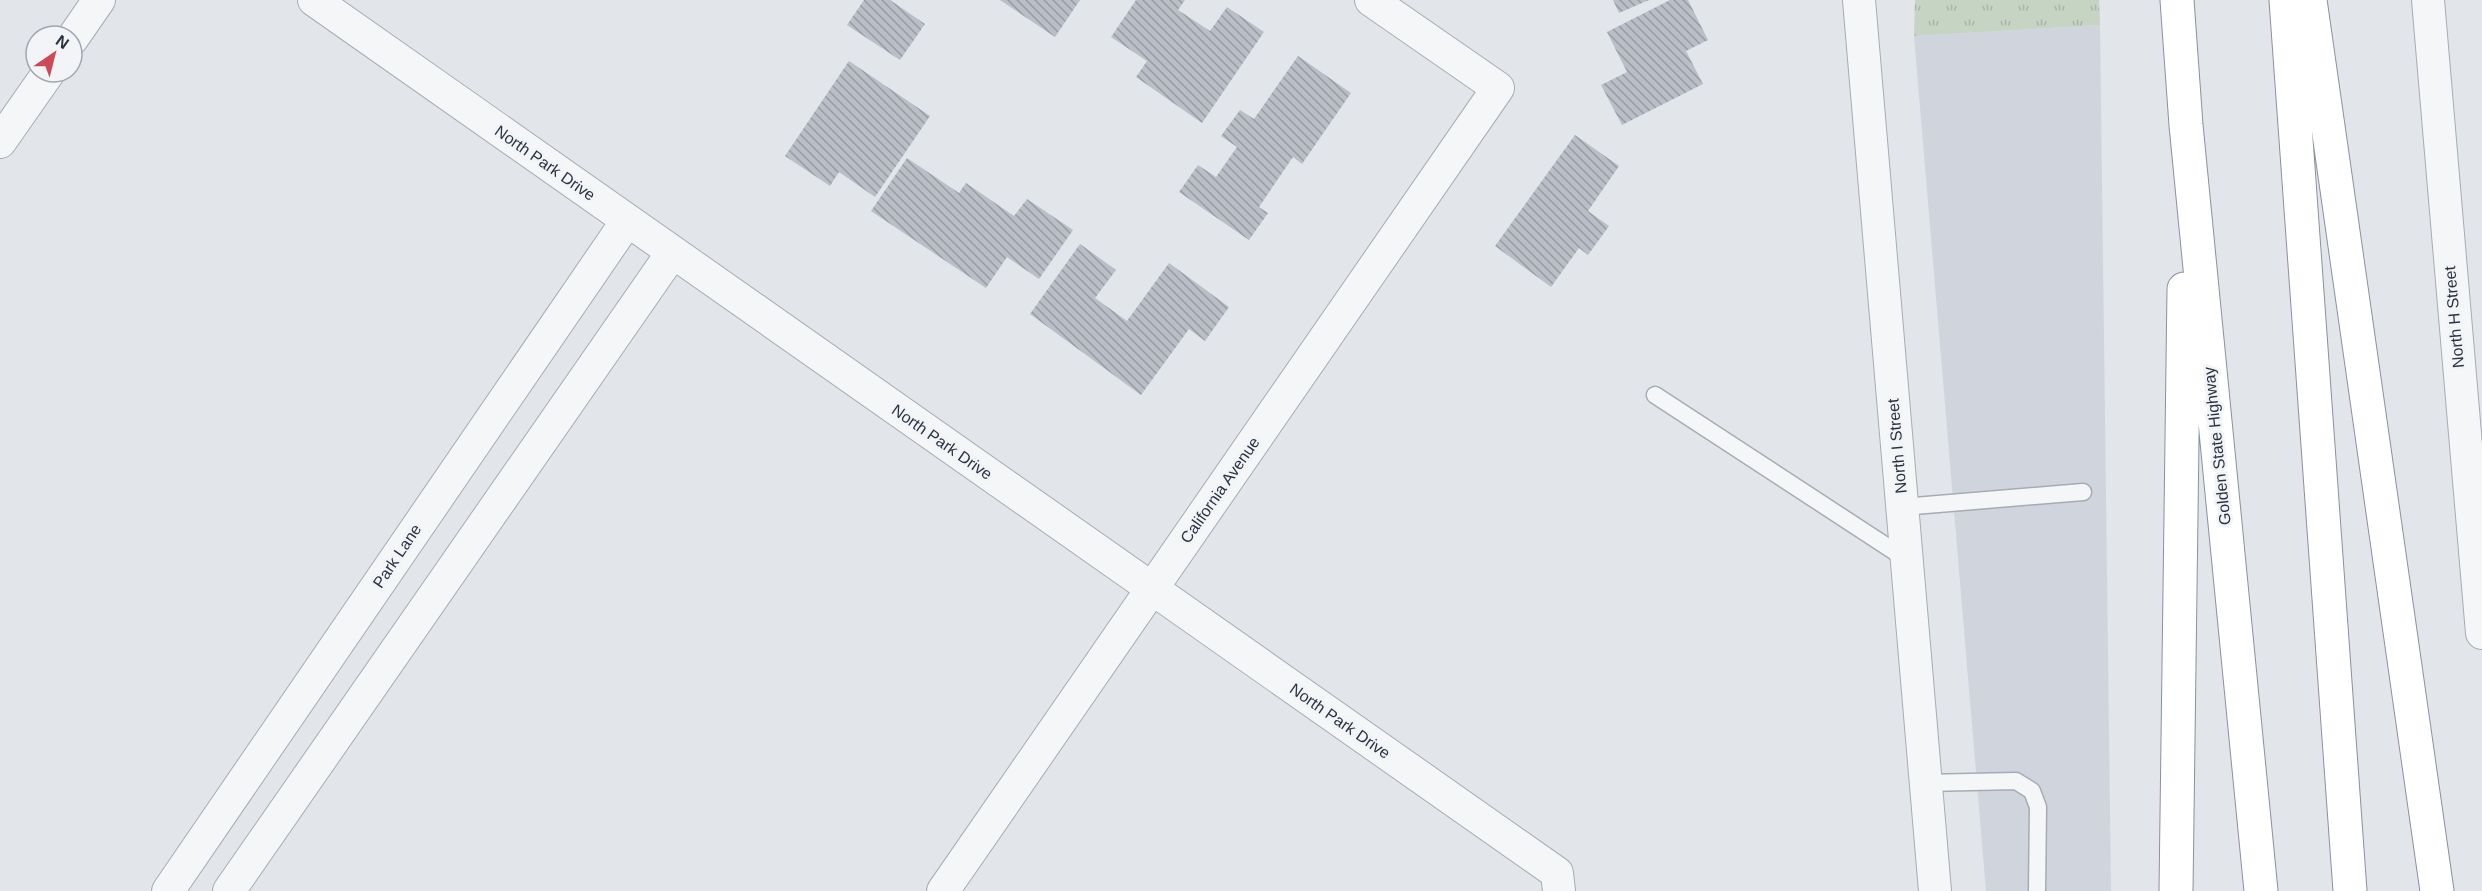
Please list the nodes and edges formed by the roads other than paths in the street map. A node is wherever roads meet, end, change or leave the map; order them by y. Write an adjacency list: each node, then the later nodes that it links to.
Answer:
1 (99, 0): 9 (street)
2 (314, 0): 13 (street, North Park Drive)
3 (1371, 0): 20 (street, California Avenue)
4 (1859, 0): 18 (street, North I Street)
5 (2176, 0): 11 (highway, Golden State Highway)
6 (2286, 0): 31 (highway)
7 (2310, 0): 32 (highway)
8 (2428, 0): 16 (street, North H Street)
9 (82, 24)
10 (41, 84): 12 (street)
11 (2186, 125): 29 (highway); 30 (highway, Golden State Highway)
12 (0, 142)
13 (627, 220): 14 (street, North Park Drive); 23 (street, Park Lane)
14 (672, 253): 20 (street, North Park Drive); 24 (street)
15 (1655, 395): 19 (lane)
16 (2474, 456): 21 (street, North H Street)
17 (2082, 492): 18 (lane)
18 (1902, 507): 19 (street, North I Street)
19 (1906, 559): 22 (street, North I Street)
20 (1152, 589): 25 (street, California Avenue); 26 (street, North Park Drive)
21 (2482, 633)
22 (1925, 783): 27 (street, North I Street); 28 (lane)
23 (168, 891)
24 (229, 891)
25 (942, 891)
26 (1559, 891)
27 (1935, 891)
28 (2037, 891)
29 (2176, 891)
30 (2261, 891)
31 (2349, 891)
32 (2437, 891)

